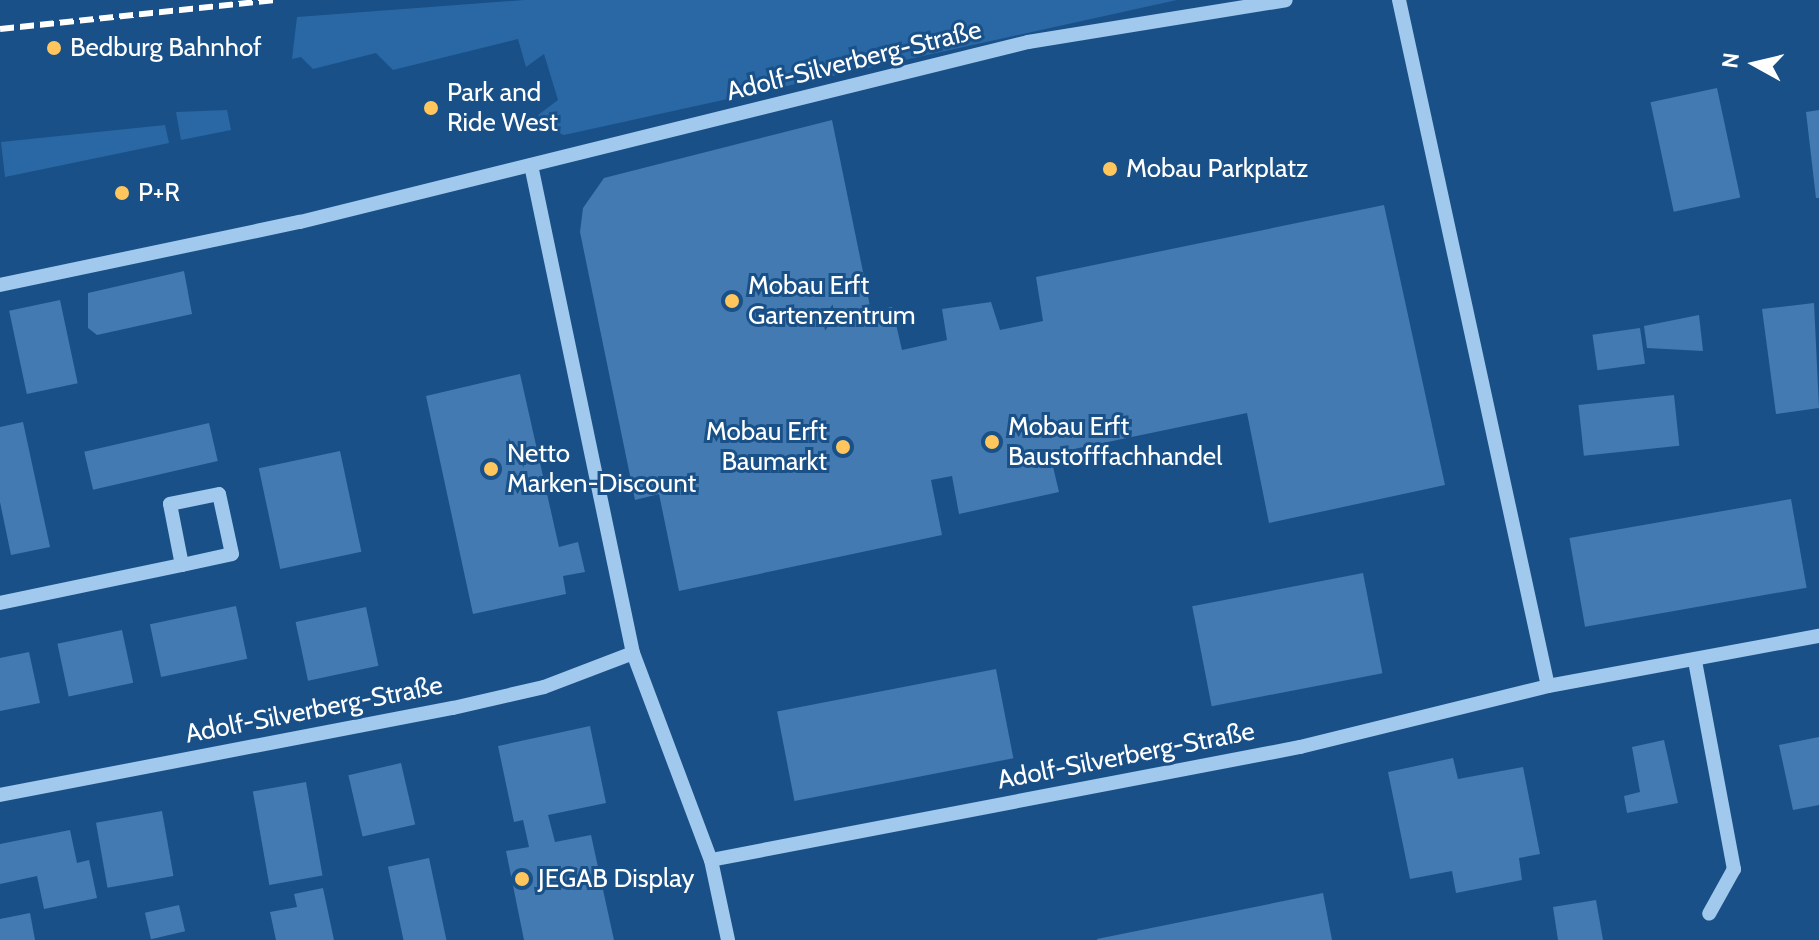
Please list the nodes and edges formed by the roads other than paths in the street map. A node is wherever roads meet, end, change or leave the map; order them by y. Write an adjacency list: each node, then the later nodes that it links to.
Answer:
1 (1286, 0): 3 (street, Adolf-Silverberg-Straße)
2 (1399, 0): 10 (street)
3 (531, 165): 4 (street, Adolf-Silverberg-Straße); 8 (street)
4 (0, 285)
5 (182, 565): 5 (street); 6 (street)
6 (0, 603)
7 (1819, 636): 9 (street, Adolf-Silverberg-Straße)
8 (633, 653): 11 (street, Adolf-Silverberg-Straße); 12 (street)
9 (1695, 661): 10 (street, Adolf-Silverberg-Straße); 13 (street)
10 (1548, 686): 12 (street, Adolf-Silverberg-Straße)
11 (0, 795)
12 (711, 860): 14 (street)
13 (1709, 914)
14 (728, 940)

